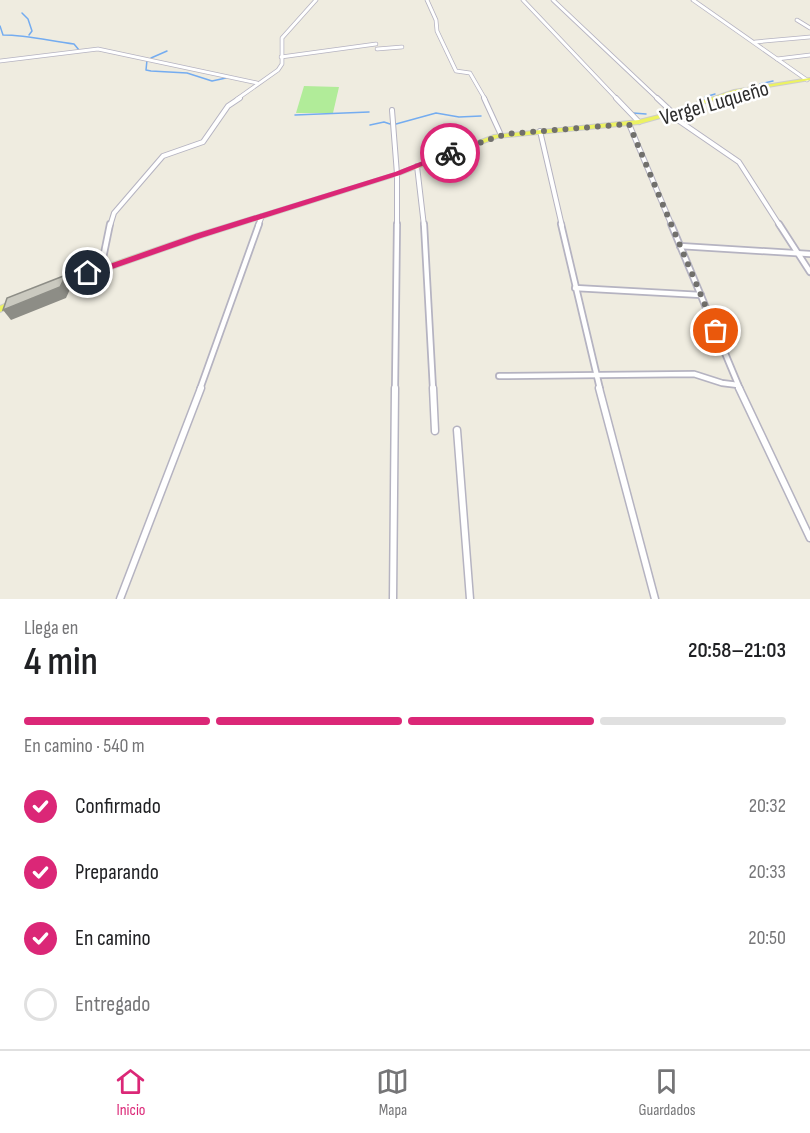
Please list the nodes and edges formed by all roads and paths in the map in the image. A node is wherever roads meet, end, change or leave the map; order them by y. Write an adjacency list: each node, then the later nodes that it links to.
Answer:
1 (316, 0): 14 (street)
2 (428, 0): 24 (street)
3 (523, 0): 21 (street)
4 (553, 0): 20 (street)
5 (693, 0): 9 (street)
6 (797, 20): 7 (street)
7 (810, 27)
8 (810, 37): 9 (street)
9 (754, 42): 15 (street)
10 (376, 44): 14 (street)
11 (402, 47): 12 (street)
12 (377, 49)
13 (810, 55): 15 (street)
14 (281, 57): 18 (street)
15 (777, 59): 17 (street)
16 (0, 61): 18 (street)
17 (807, 79): 20 (main road, Vergel Luqueño)
18 (258, 83): 31 (street)
19 (392, 111): 26 (street)
20 (671, 114): 21 (main road, Vergel Luqueño); 29 (street)
21 (639, 122): 22 (main road, Vergel Luqueño)
22 (629, 124): 23 (main road, Vergel Luqueño); 28 (street)
23 (540, 131): 24 (main road, Vergel Luqueño); 33 (street)
24 (501, 135): 25 (main road, Vergel Luqueño)
25 (417, 166): 26 (main road, Vergel Luqueño); 42 (street)
26 (398, 174): 27 (main road, Vergel Luqueño); 45 (street)
27 (262, 216): 31 (main road, Vergel Luqueño); 44 (street)
28 (680, 246): 29 (street); 35 (street)
29 (798, 252): 30 (street); 32 (street)
30 (810, 254)
31 (102, 268): 34 (main road, Vergel Luqueño)
32 (810, 272)
33 (575, 288): 35 (street); 38 (street)
34 (48, 289)
35 (701, 295): 40 (street)
36 (21, 300): 37 (main road)
37 (0, 309)
38 (596, 375): 39 (street); 40 (street); 47 (street)
39 (499, 376)
40 (738, 385): 43 (street)
41 (457, 430): 46 (street)
42 (435, 431)
43 (810, 538)
44 (120, 599)
45 (393, 599)
46 (470, 599)
47 (655, 599)

